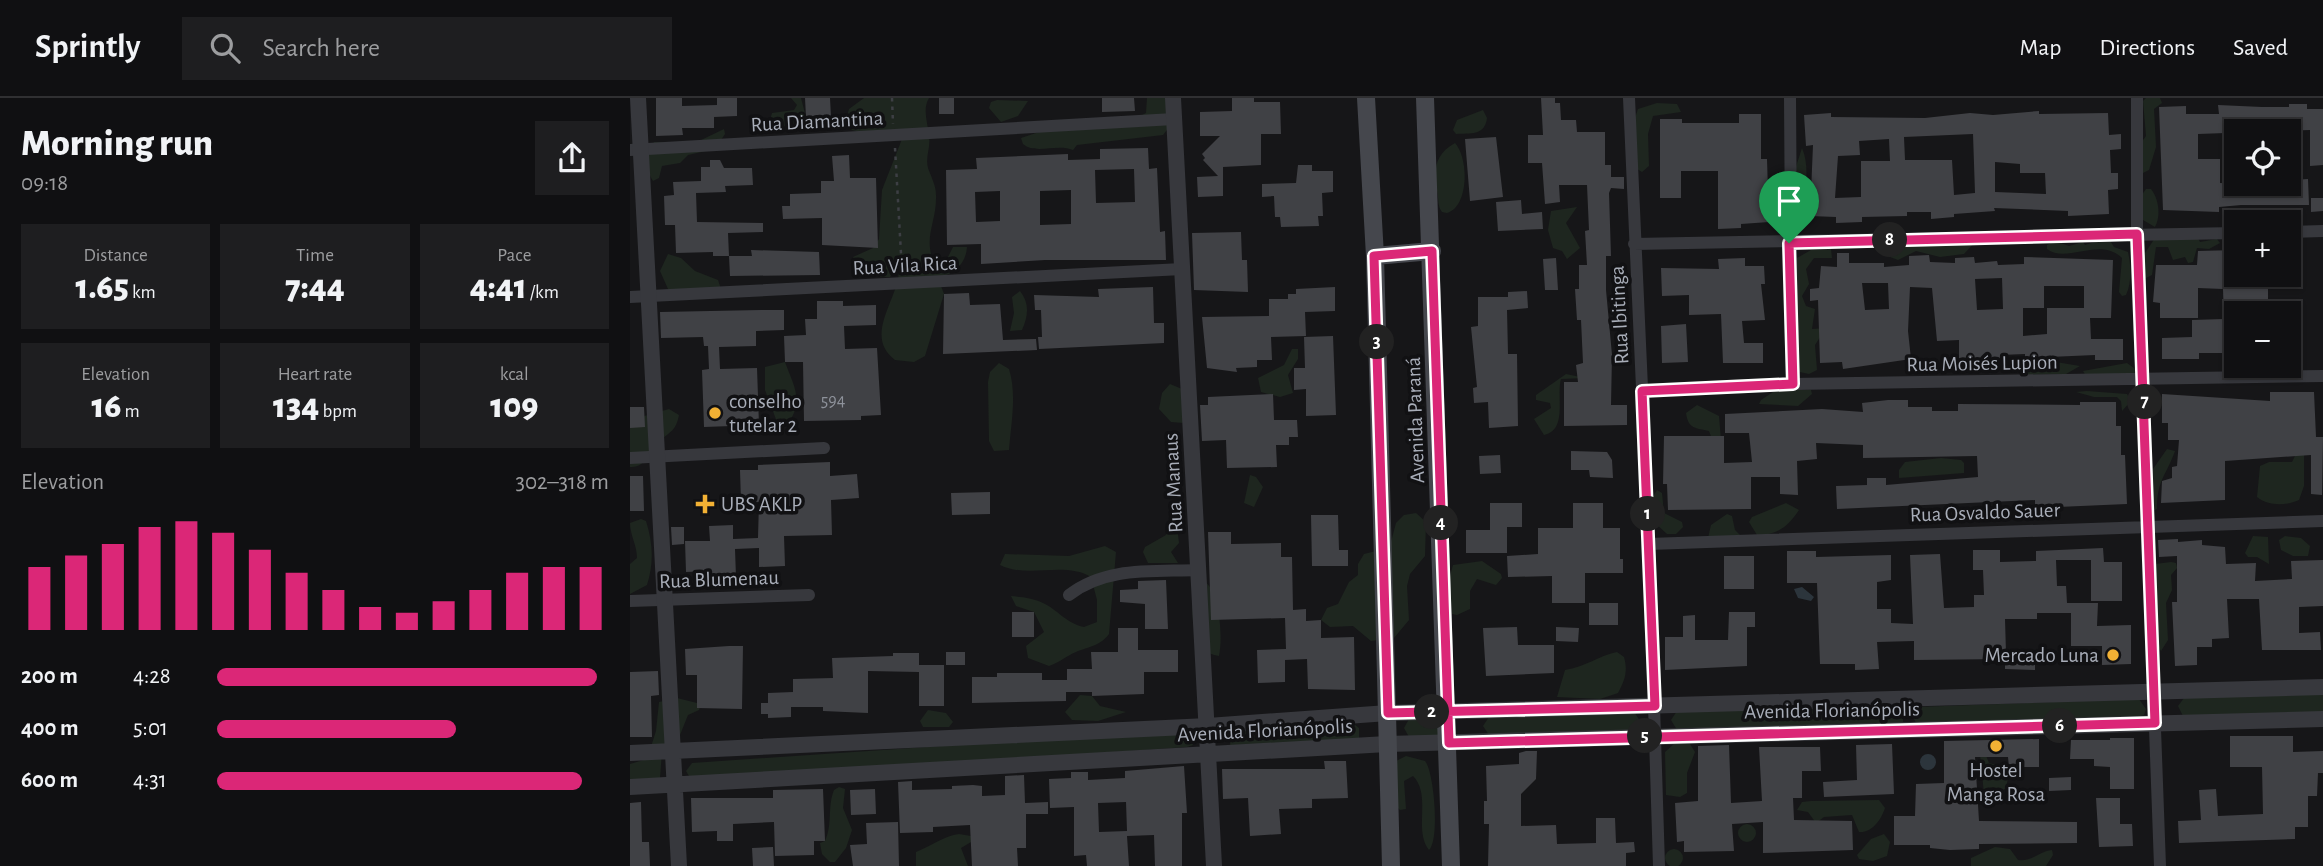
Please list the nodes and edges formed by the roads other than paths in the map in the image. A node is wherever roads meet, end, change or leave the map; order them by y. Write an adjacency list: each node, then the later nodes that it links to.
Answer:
1 (638, 98): 10 (street)
2 (1173, 98): 9 (street, Rua Manaus)
3 (1366, 98): 18 (main road, Avenida Paraná)
4 (1425, 98): 17 (main road, Avenida Paraná)
5 (1629, 98): 6 (street); 16 (street, Rua Ibitinga)
6 (1639, 98)
7 (1790, 98): 15 (street)
8 (2137, 98): 14 (street)
9 (1174, 119): 10 (street, Rua Diamantina); 19 (street, Rua Manaus)
10 (635, 150): 20 (street)
11 (2301, 232): 12 (street)
12 (2323, 232)
13 (2224, 233): 14 (street)
14 (2137, 234): 15 (street); 23 (street)
15 (1789, 243): 16 (street); 24 (street)
16 (1634, 244): 25 (street, Rua Ibitinga)
17 (1432, 251): 18 (main road); 41 (main road, Avenida Paraná)
18 (1374, 256): 42 (main road, Avenida Paraná)
19 (1182, 270): 20 (street, Rua Vila Rica); 32 (street, Rua Manaus)
20 (648, 296): 21 (street, Rua Vila Rica); 27 (street)
21 (630, 297)
22 (2323, 376): 23 (street, Rua Moisés Lupion)
23 (2144, 381): 24 (street, Rua Moisés Lupion); 30 (street)
24 (1793, 384): 25 (street, Rua Moisés Lupion)
25 (1642, 391): 31 (street, Rua Ibitinga)
26 (824, 448): 27 (street)
27 (660, 456): 28 (street); 35 (street)
28 (630, 458)
29 (2323, 521): 30 (street, Rua Osvaldo Sauer)
30 (2150, 526): 31 (street, Rua Osvaldo Sauer); 38 (street)
31 (1649, 544): 40 (street, Rua Ibitinga)
32 (1199, 570): 33 (street); 45 (street, Rua Manaus)
33 (1069, 594)
34 (809, 595): 35 (street, Rua Blumenau)
35 (665, 599): 36 (street, Rua Blumenau); 50 (street)
36 (630, 601)
37 (2323, 687): 38 (street, Avenida Florianópolis)
38 (2155, 691): 39 (street, Avenida Florianópolis); 44 (street)
39 (1908, 698): 40 (street, Avenida Florianópolis); 46 (street)
40 (1655, 706): 41 (street, Avenida Florianópolis); 47 (street, Rua Ibitinga)
41 (1448, 711): 42 (street, Avenida Florianópolis); 48 (main road, Avenida Paraná)
42 (1388, 713): 45 (street, Avenida Florianópolis); 49 (main road, Avenida Paraná)
43 (2323, 719): 44 (street, Avenida Florianópolis)
44 (2155, 723): 46 (street, Avenida Florianópolis); 60 (street)
45 (1208, 726): 50 (street, Avenida Florianópolis); 52 (street, Rua Manaus)
46 (1908, 729): 47 (street, Avenida Florianópolis)
47 (1656, 736): 48 (street, Avenida Florianópolis); 59 (street, Rua Ibitinga)
48 (1449, 743): 49 (street, Avenida Florianópolis); 58 (main road, Avenida Paraná)
49 (1387, 744): 52 (street, Avenida Florianópolis); 57 (main road, Avenida Paraná)
50 (673, 750): 51 (street, Avenida Florianópolis); 53 (street)
51 (630, 753)
52 (1209, 755): 53 (street, Avenida Florianópolis); 56 (street, Rua Manaus)
53 (675, 785): 54 (street, Avenida Florianópolis); 55 (street)
54 (630, 787)
55 (679, 866)
56 (1214, 866)
57 (1391, 866)
58 (1451, 866)
59 (1659, 866)
60 (2160, 866)

